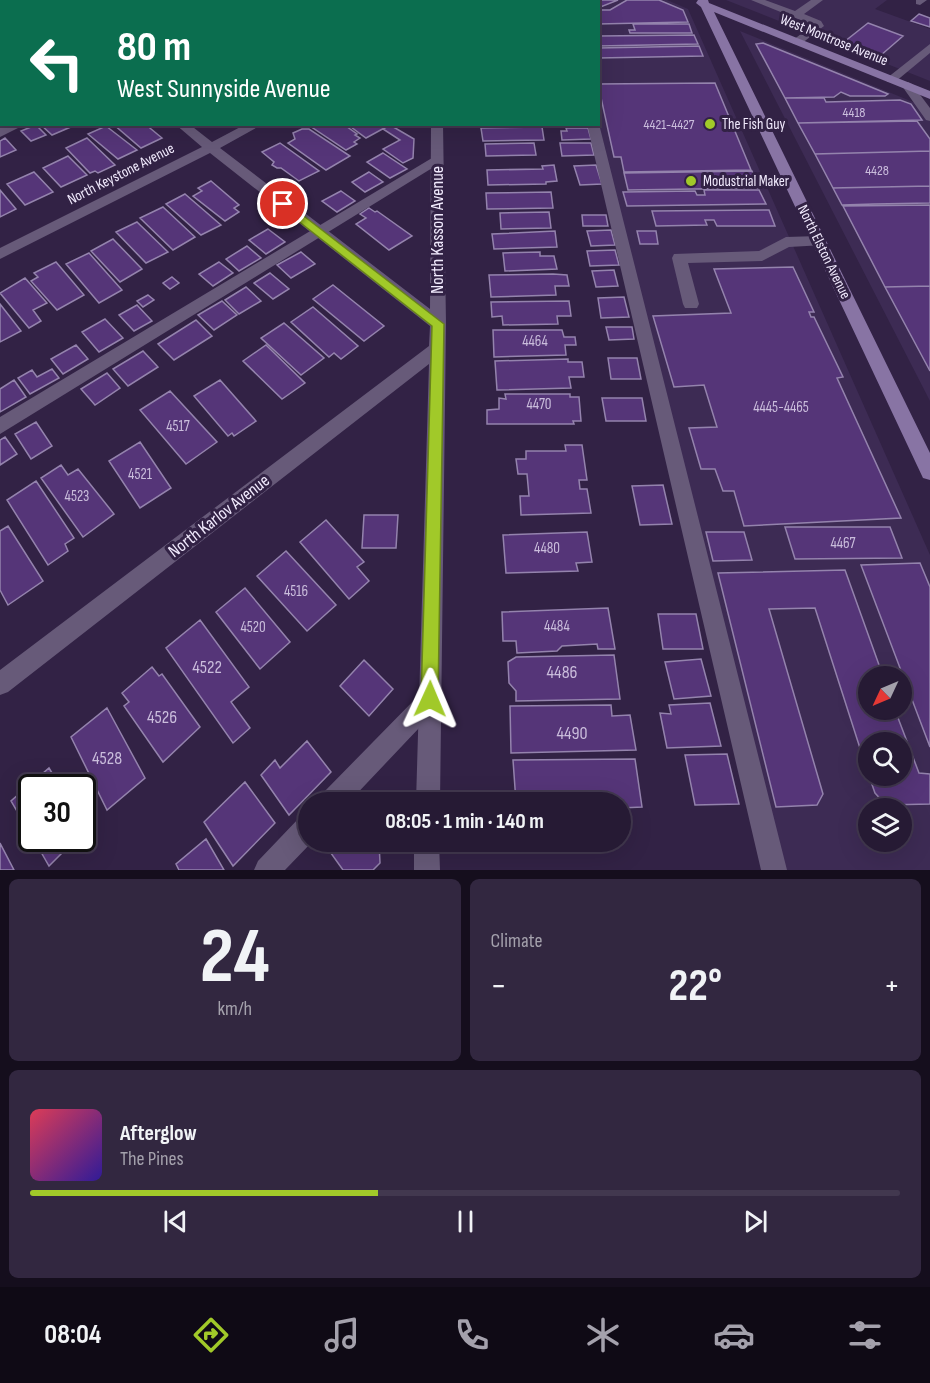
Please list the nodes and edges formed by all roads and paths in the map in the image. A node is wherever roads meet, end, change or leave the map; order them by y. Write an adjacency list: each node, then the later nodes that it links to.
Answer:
1 (818, 0): 4 (street)
2 (701, 1): 5 (main road, West Montrose Avenue); 20 (main road, North Elston Avenue)
3 (763, 1): 4 (street)
4 (796, 15): 5 (street)
5 (797, 42): 7 (main road, West Montrose Avenue)
6 (930, 47): 7 (street)
7 (891, 80): 8 (main road, West Montrose Avenue)
8 (908, 86): 9 (main road, West Montrose Avenue); 10 (street)
9 (930, 95)
10 (930, 117)
11 (16, 126): 16 (street)
12 (183, 126): 17 (street)
13 (253, 126): 17 (street, North Keystone Avenue)
14 (437, 126): 18 (street, North Kasson Avenue)
15 (593, 126): 35 (street)
16 (0, 133)
17 (210, 148): 19 (street); 21 (street, North Keystone Avenue)
18 (437, 159): 19 (street); 23 (street, North Kasson Avenue)
19 (318, 231): 23 (street); 25 (street)
20 (819, 241): 22 (street); 26 (main road, North Elston Avenue)
21 (0, 254)
22 (691, 304)
23 (438, 324): 24 (street, North Kasson Avenue)
24 (437, 349): 27 (street, North Karlov Avenue); 28 (street, North Kasson Avenue)
25 (0, 426)
26 (930, 472)
27 (0, 684)
28 (430, 699): 29 (street); 30 (street, North Kasson Avenue)
29 (342, 792)
30 (428, 792)
31 (298, 838): 33 (street)
32 (427, 852): 34 (street)
33 (267, 870)
34 (427, 870)
35 (774, 870)

